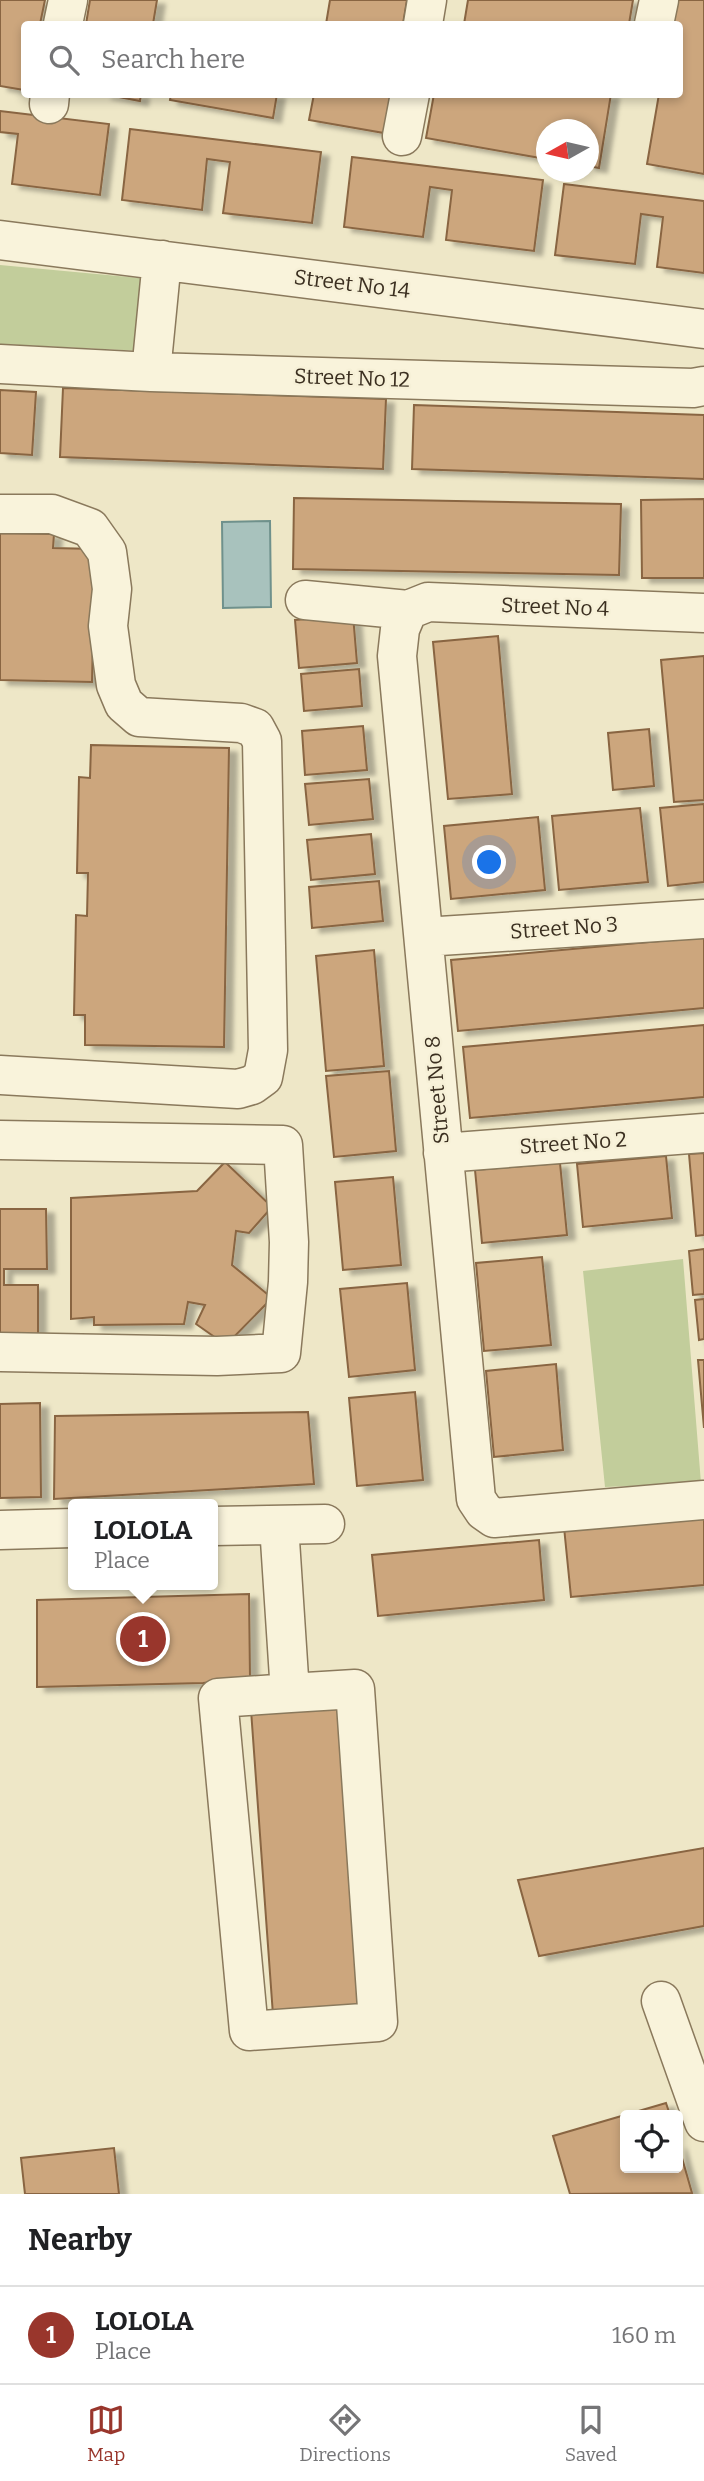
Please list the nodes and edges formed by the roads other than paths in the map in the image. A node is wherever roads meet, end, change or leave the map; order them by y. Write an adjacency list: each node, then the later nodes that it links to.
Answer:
1 (68, 0): 4 (street)
2 (427, 0): 5 (street)
3 (659, 0): 6 (street)
4 (64, 21)
5 (424, 21)
6 (655, 21)
7 (409, 98): 8 (street)
8 (402, 136)
9 (0, 240): 10 (street, Street No 14)
10 (162, 260): 11 (street, Street No 14); 13 (street)
11 (704, 329)
12 (0, 364): 13 (street, Street No 12)
13 (151, 372): 14 (street, Street No 12)
14 (704, 386)
15 (0, 514): 21 (street)
16 (305, 600): 17 (street, Street No 4)
17 (408, 610): 18 (street, Street No 4); 20 (street, Street No 8)
18 (704, 613)
19 (704, 919): 20 (street, Street No 3)
20 (424, 937): 24 (street, Street No 8)
21 (0, 1075)
22 (704, 1133): 24 (street, Street No 2)
23 (0, 1140): 25 (street)
24 (443, 1153): 26 (street, Street No 8)
25 (0, 1352)
26 (704, 1500)
27 (326, 1524): 28 (street)
28 (279, 1525): 29 (street); 32 (street)
29 (218, 1526)
30 (68, 1528): 31 (street)
31 (0, 1530)
32 (290, 1693): 32 (street)
33 (661, 2001): 34 (street)
34 (704, 2122)

